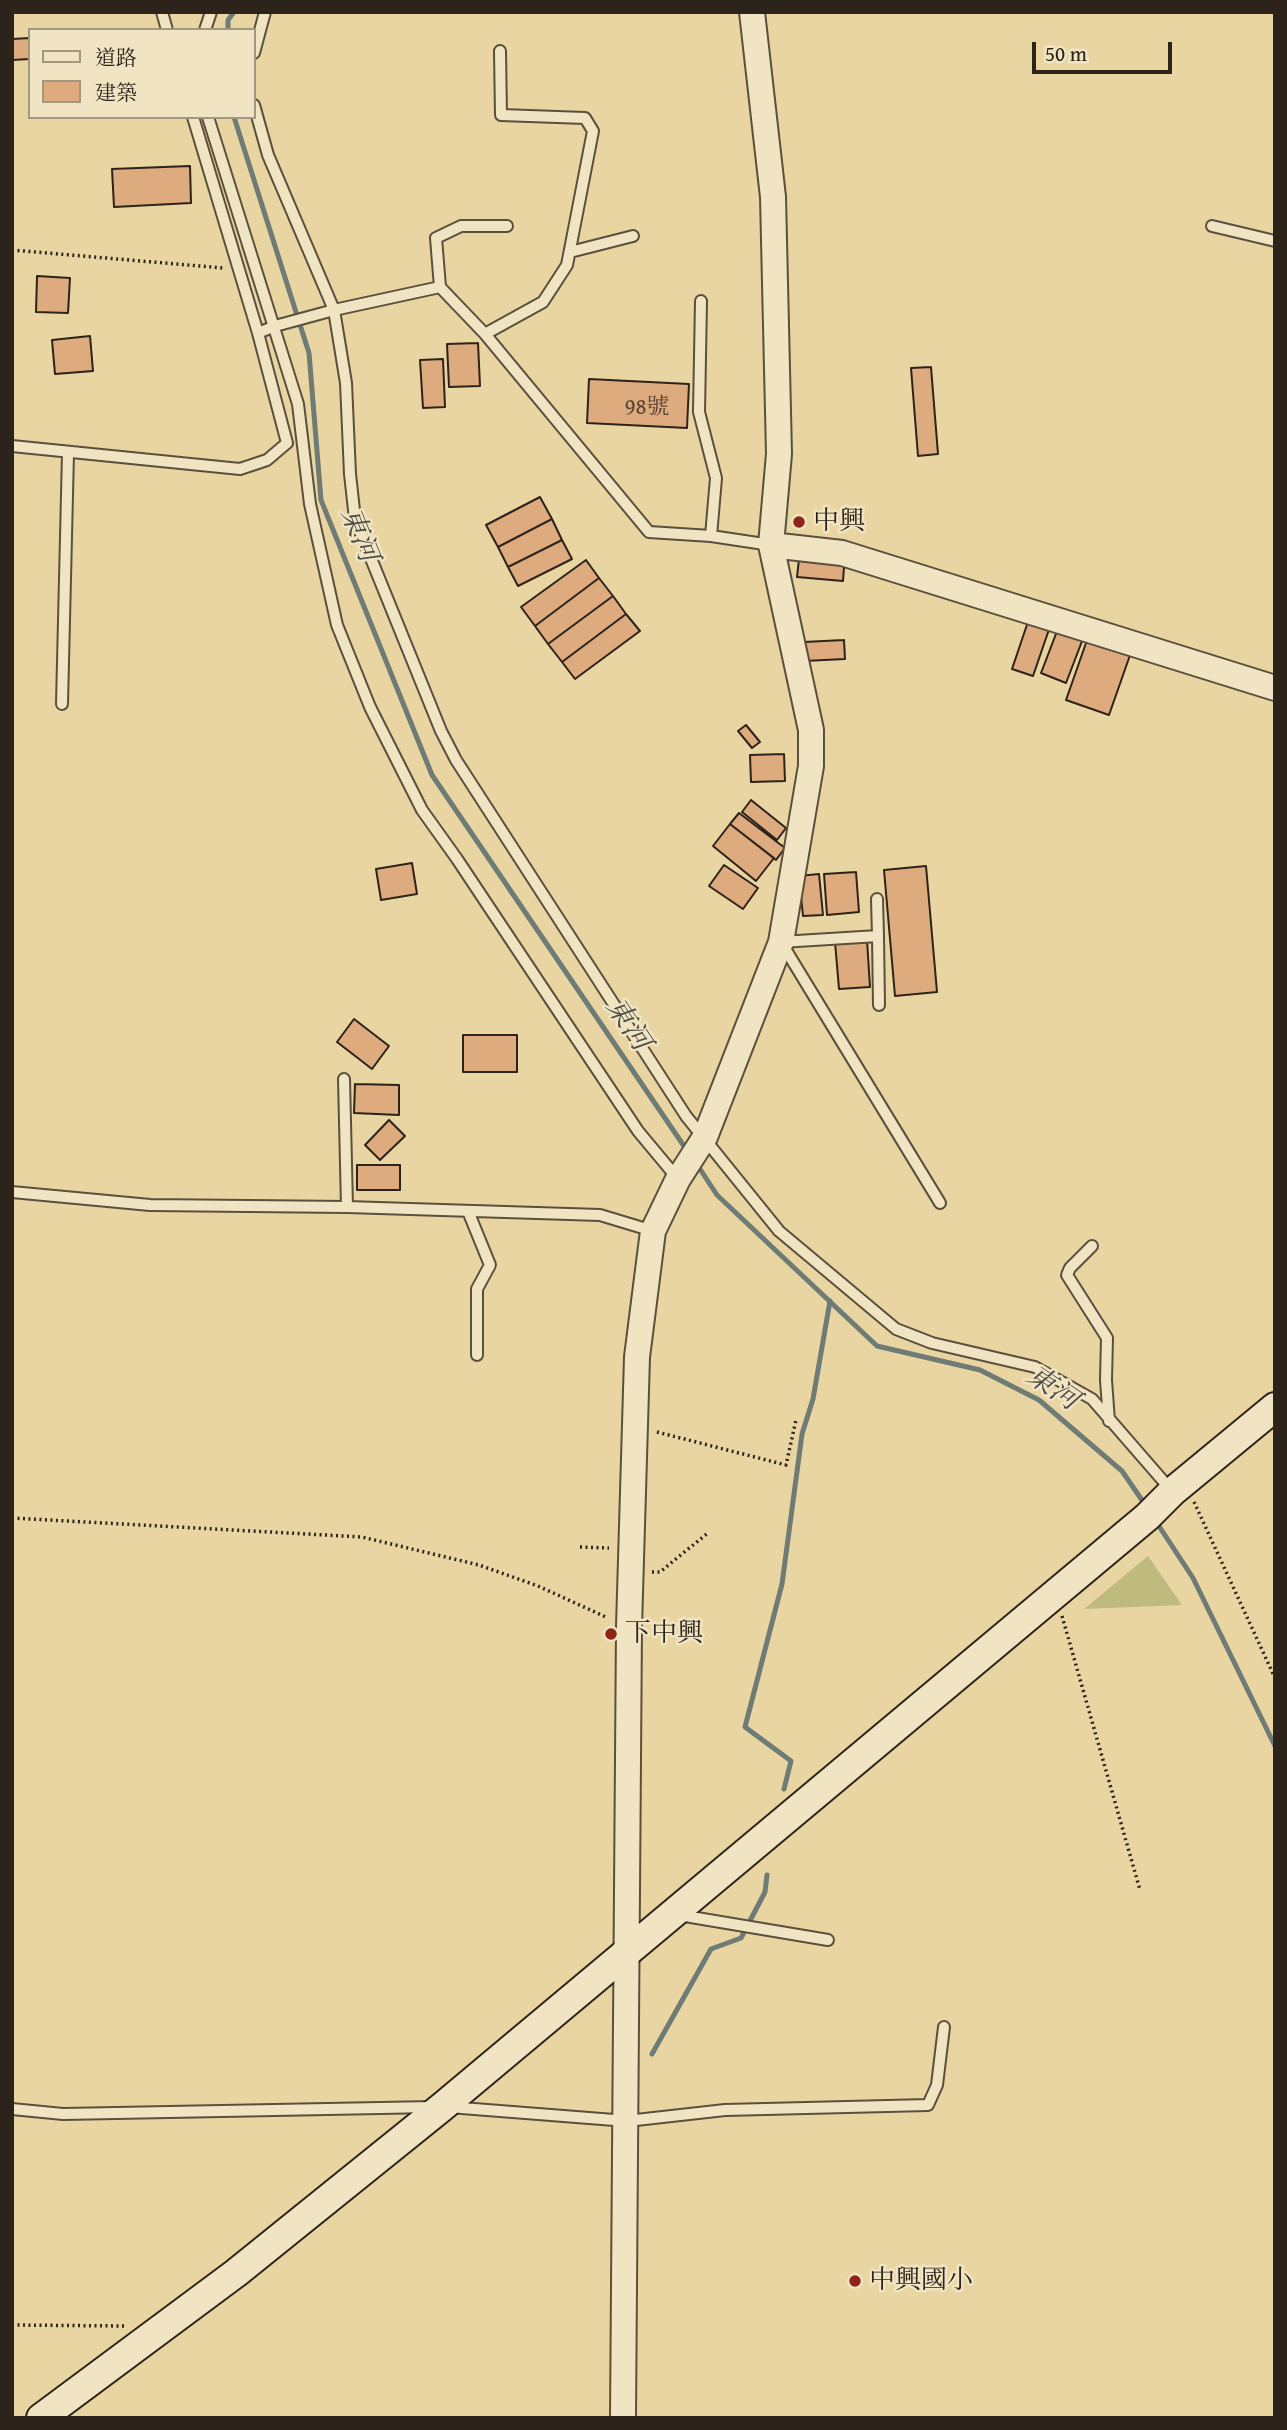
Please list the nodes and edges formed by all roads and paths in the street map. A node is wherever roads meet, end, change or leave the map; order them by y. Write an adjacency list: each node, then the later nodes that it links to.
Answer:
1 (265, 12): 3 (lane)
2 (752, 12): 24 (street)
3 (256, 46)
4 (500, 51): 13 (lane)
5 (256, 112): 17 (lane)
6 (194, 119): 14 (lane)
7 (209, 119): 18 (lane)
8 (507, 226): 15 (lane)
9 (1212, 226): 11 (lane)
10 (633, 236): 13 (lane)
11 (1275, 241)
12 (12, 250): 14 (path)
13 (570, 252): 20 (lane)
14 (239, 270): 19 (lane)
15 (440, 287): 17 (lane); 20 (lane)
16 (701, 301): 23 (lane)
17 (329, 312): 18 (lane); 32 (lane)
18 (275, 326): 19 (lane); 33 (lane)
19 (258, 333): 22 (lane)
20 (485, 334): 23 (lane)
21 (12, 446): 22 (lane)
22 (68, 453): 26 (lane)
23 (711, 536): 24 (lane)
24 (771, 545): 25 (street); 29 (street)
25 (1275, 688)
26 (62, 704)
27 (877, 899): 28 (lane)
28 (878, 936): 29 (lane); 30 (lane)
29 (781, 942): 32 (street); 35 (lane)
30 (879, 1005)
31 (344, 1079): 36 (lane)
32 (705, 1137): 33 (street); 43 (lane)
33 (678, 1179): 38 (street)
34 (12, 1192): 36 (lane)
35 (940, 1203)
36 (347, 1207): 37 (lane)
37 (468, 1211): 38 (lane); 40 (lane)
38 (653, 1231): 44 (street)
39 (1092, 1246): 43 (lane)
40 (477, 1355)
41 (1275, 1407): 45 (main road)
42 (796, 1420): 44 (path)
43 (1109, 1421): 45 (lane)
44 (635, 1427): 49 (street)
45 (1179, 1487): 51 (main road); 53 (path)
46 (12, 1518): 52 (path)
47 (709, 1532): 50 (path)
48 (580, 1547): 49 (path)
49 (631, 1548): 50 (street)
50 (631, 1573): 52 (street)
51 (1056, 1594): 54 (path); 55 (main road)
52 (629, 1627): 57 (street)
53 (1275, 1678)
54 (1140, 1890)
55 (673, 1914): 56 (lane); 57 (main road)
56 (828, 1940)
57 (625, 1954): 59 (main road); 61 (street)
58 (944, 2026): 61 (lane)
59 (442, 2107): 60 (lane); 61 (lane); 63 (main road)
60 (12, 2109)
61 (627, 2121): 65 (street)
62 (12, 2325): 63 (path)
63 (166, 2326): 64 (main road)
64 (41, 2418)
65 (623, 2418)

